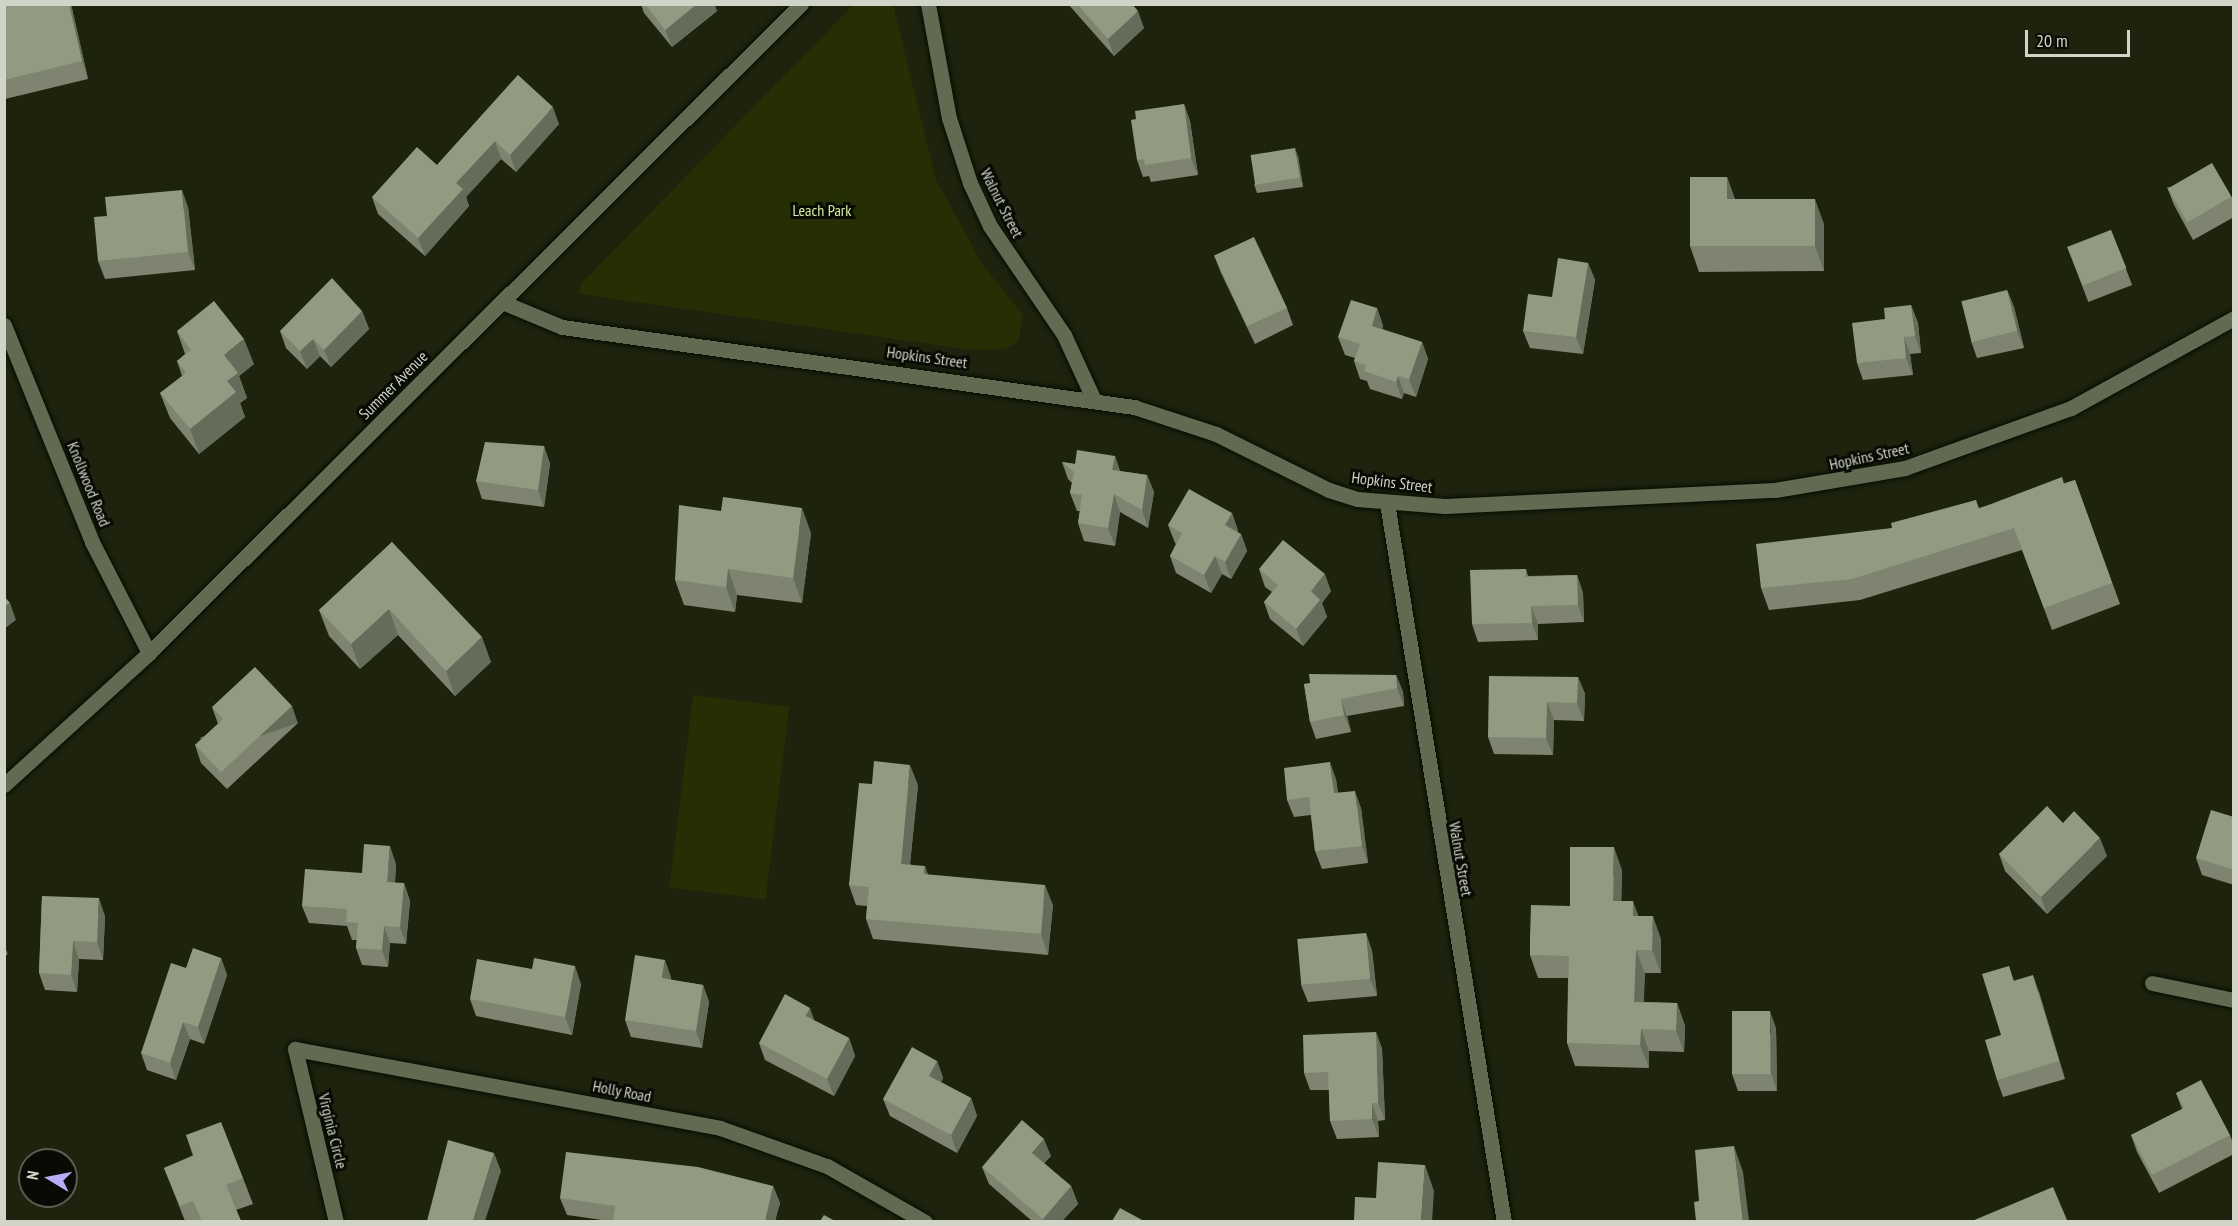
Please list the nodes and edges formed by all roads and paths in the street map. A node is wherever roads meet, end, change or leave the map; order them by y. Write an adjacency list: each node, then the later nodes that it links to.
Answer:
1 (801, 4): 3 (street, Summer Avenue)
2 (928, 4): 6 (street, Walnut Street)
3 (502, 302): 6 (street, Hopkins Street); 8 (street, Summer Avenue)
4 (2234, 318): 7 (street, Hopkins Street)
5 (4, 325): 8 (street, Knollwood Road)
6 (1093, 398): 7 (street, Hopkins Street)
7 (1387, 502): 15 (street, Walnut Street)
8 (149, 653): 9 (street, Summer Avenue)
9 (4, 785)
10 (2152, 983): 11 (street)
11 (2234, 1000)
12 (295, 1049): 13 (street, Virginia Circle); 14 (street, Holly Road)
13 (336, 1221)
14 (925, 1221)
15 (1504, 1221)

